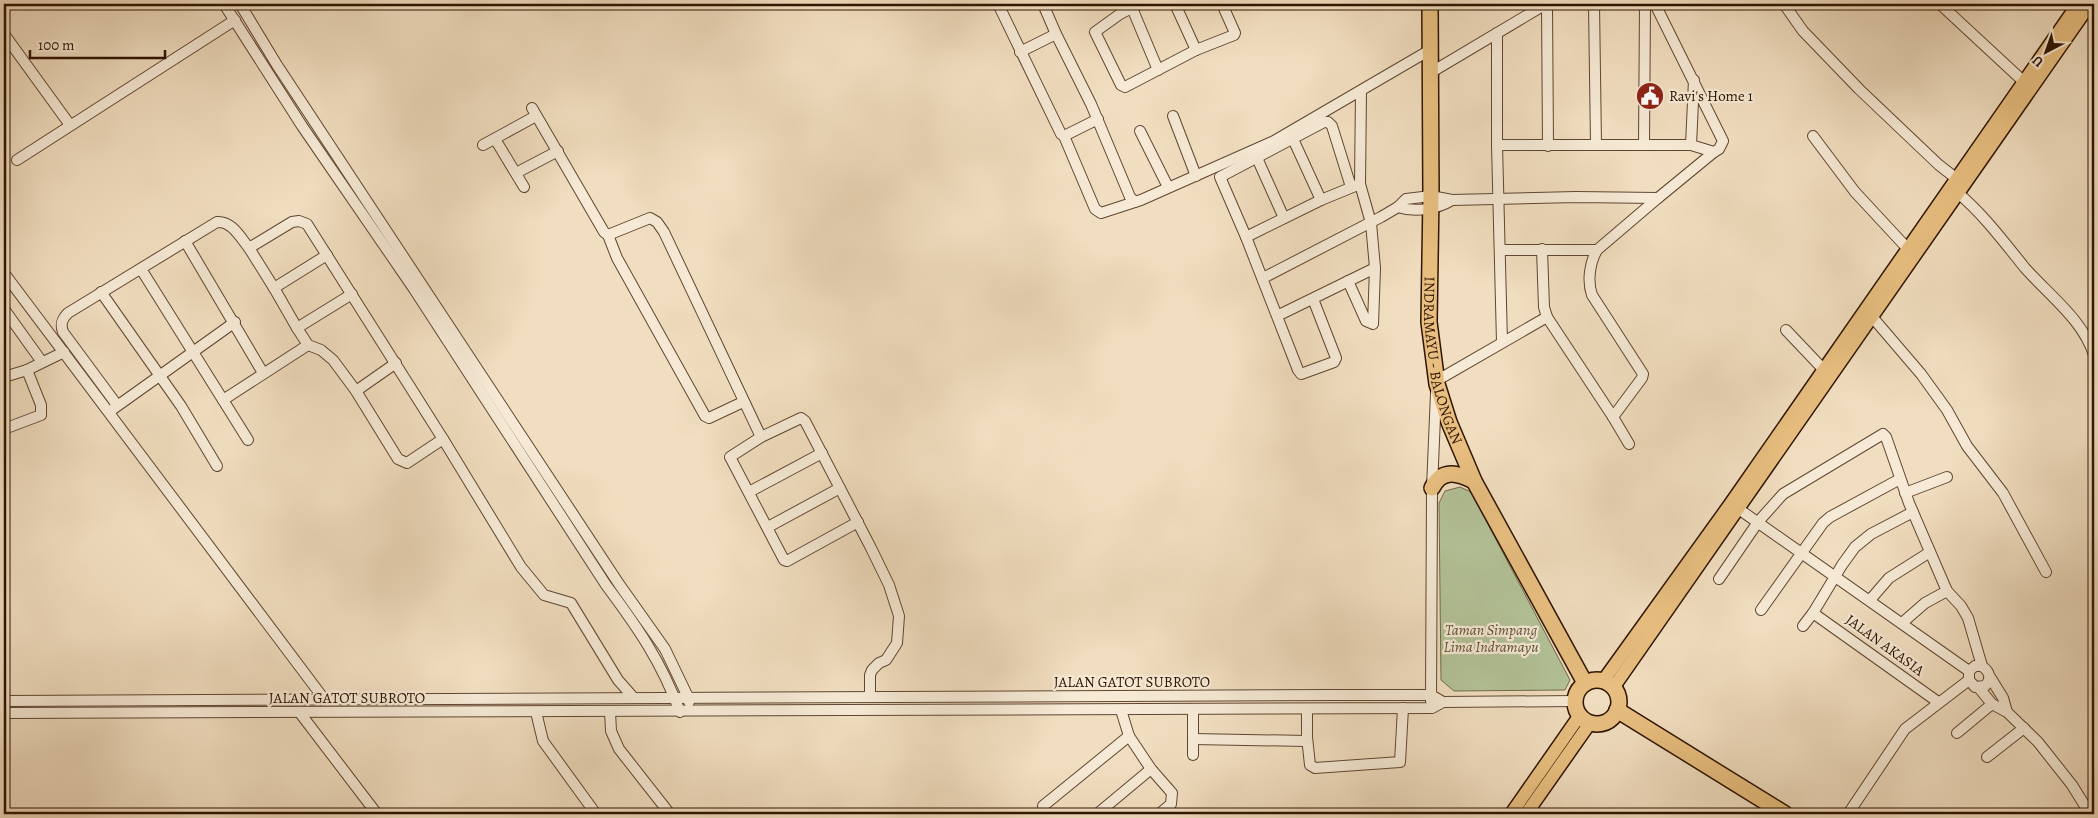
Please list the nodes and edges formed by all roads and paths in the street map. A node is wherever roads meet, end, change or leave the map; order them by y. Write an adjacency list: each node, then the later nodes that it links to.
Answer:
1 (224, 4): 19 (street)
2 (240, 4): 26 (street)
3 (998, 4): 25 (street)
4 (1043, 4): 22 (street)
5 (1114, 4): 18 (street)
6 (1175, 4): 23 (street)
7 (1222, 4): 23 (street)
8 (1430, 4): 24 (highway, INDRAMAYU - BALONGAN)
9 (1546, 4): 20 (street); 46 (street)
10 (1594, 4): 43 (street)
11 (1645, 4): 44 (street)
12 (1654, 4): 30 (street)
13 (1784, 4): 53 (street)
14 (1940, 4): 31 (street)
15 (2078, 4): 31 (main road)
16 (2090, 4): 53 (main road)
17 (1135, 6): 18 (street); 28 (street)
18 (1120, 14): 28 (street)
19 (235, 20): 27 (street); 35 (street)
20 (1497, 33): 29 (street); 42 (street)
21 (4, 34): 35 (street)
22 (1056, 34): 25 (street); 34 (street)
23 (1196, 50): 28 (street)
24 (1430, 50): 29 (highway, INDRAMAYU - BALONGAN); 32 (street)
25 (1020, 52): 37 (street)
26 (278, 65): 27 (street); 148 (street)
27 (267, 70): 147 (street)
28 (1158, 70)
29 (1430, 73): 61 (highway, INDRAMAYU - BALONGAN)
30 (1694, 80): 45 (street); 48 (street)
31 (2023, 81): 53 (main road)
32 (1361, 91): 52 (street); 54 (street)
33 (1173, 116): 52 (street)
34 (1098, 119): 37 (street); 60 (street)
35 (70, 125): 50 (street)
36 (1140, 131): 56 (street)
37 (1064, 136): 60 (street)
38 (1812, 136): 68 (street)
39 (495, 138): 41 (street); 47 (street); 51 (street)
40 (1293, 139): 49 (street); 54 (street); 59 (street)
41 (483, 145)
42 (1497, 145): 46 (street); 58 (street)
43 (1596, 145): 44 (street); 46 (street)
44 (1644, 145): 45 (street)
45 (1691, 145): 48 (street)
46 (1548, 146)
47 (558, 151): 51 (street); 64 (street)
48 (1714, 152): 57 (street)
49 (1257, 158): 62 (street); 65 (street)
50 (17, 160)
51 (516, 173): 55 (street)
52 (1196, 176): 56 (street)
53 (1957, 182): 68 (main road); 83 (main road); 93 (street)
54 (1356, 186): 59 (street); 63 (street)
55 (524, 187)
56 (1168, 187): 60 (street)
57 (1658, 198): 58 (street); 71 (street)
58 (1499, 199): 61 (street); 70 (street)
59 (1320, 200): 62 (street)
60 (1135, 202)
61 (1431, 202): 63 (street); 101 (highway, INDRAMAYU - BALONGAN)
62 (1284, 218): 65 (street)
63 (1370, 223): 73 (street); 76 (street)
64 (608, 235): 104 (street); 104 (street)
65 (1246, 237): 76 (street)
66 (185, 242): 67 (street); 74 (street); 86 (street)
67 (249, 248): 72 (street); 78 (street)
68 (1907, 248): 83 (main road)
69 (1542, 249): 70 (street); 71 (street); 85 (street)
70 (1500, 250): 89 (street)
71 (1597, 250): 107 (street)
72 (327, 255): 78 (street); 80 (street)
73 (1375, 268): 77 (street); 77 (street)
74 (141, 269): 79 (street); 91 (street)
75 (4, 273): 92 (street)
76 (1263, 278): 84 (street)
77 (1348, 281): 81 (street)
78 (274, 288): 87 (street)
79 (101, 292): 99 (street); 105 (street)
80 (352, 294): 87 (street); 95 (street)
81 (1312, 299): 84 (street); 84 (street)
82 (4, 310): 94 (street)
83 (1869, 312): 96 (main road); 123 (main road); 128 (street)
84 (1277, 316)
85 (1547, 317): 89 (street); 107 (street)
86 (235, 322): 91 (street); 98 (street)
87 (297, 328): 90 (street)
88 (1786, 330): 96 (street)
89 (1502, 342): 101 (street)
90 (308, 345): 98 (street); 102 (street)
91 (192, 351): 99 (street); 103 (street)
92 (63, 353): 94 (street); 106 (street)
93 (2094, 355)
94 (44, 361): 97 (street)
95 (396, 363): 102 (street); 110 (street)
96 (1823, 369): 123 (main road)
97 (27, 370): 100 (street); 108 (street)
98 (264, 373): 103 (street)
99 (159, 375): 105 (street); 114 (street)
100 (4, 377)
101 (1436, 383): 117 (highway, INDRAMAYU - BALONGAN); 119 (street)
102 (356, 391): 110 (street)
103 (223, 400): 111 (street)
104 (743, 402): 109 (street)
105 (117, 405): 106 (street)
106 (109, 412): 151 (street)
107 (1613, 417): 112 (street)
108 (4, 429)
109 (761, 437): 113 (street); 120 (street)
110 (444, 439): 146 (street)
111 (248, 440)
112 (1629, 444)
113 (822, 452): 118 (street); 120 (street)
114 (217, 466)
115 (1947, 477): 121 (street)
116 (1900, 479): 121 (street); 123 (street); 127 (street)
117 (1474, 481): 119 (highway); 140 (highway, INDRAMAYU - BALONGAN)
118 (840, 488): 124 (street); 125 (street)
119 (1432, 488): 145 (street)
120 (749, 492): 125 (street)
121 (1905, 493): 122 (street)
122 (1913, 512): 126 (street); 129 (street)
123 (1745, 513): 127 (street); 130 (street); 141 (main road)
124 (858, 522): 125 (street); 143 (street)
125 (768, 527)
126 (1930, 552): 131 (street); 132 (street)
127 (1801, 553): 129 (street); 133 (street)
128 (2046, 572)
129 (1837, 576): 132 (street); 134 (street)
130 (1719, 579)
131 (1946, 591): 135 (street); 137 (street)
132 (1870, 600): 135 (street)
133 (1761, 610)
134 (1814, 613): 136 (street); 154 (street, JALAN AKASIA)
135 (1902, 623): 138 (street)
136 (1802, 626)
137 (1982, 666): 138 (street); 139 (street)
138 (1969, 676): 142 (street); 154 (street)
139 (1990, 677): 142 (street); 168 (street)
140 (1585, 683): 141 (highway); 171 (highway)
141 (1608, 685): 164 (highway)
142 (1979, 688): 155 (street)
143 (870, 695): 148 (street, JALAN GATOT SUBROTO); 149 (street, JALAN GATOT SUBROTO)
144 (1332, 695): 145 (street, JALAN GATOT SUBROTO); 150 (street, JALAN GATOT SUBROTO); 156 (street)
145 (1431, 695): 153 (street); 158 (street)
146 (633, 697): 147 (street, JALAN GATOT SUBROTO); 151 (street, JALAN GATOT SUBROTO)
147 (674, 697): 148 (street, JALAN GATOT SUBROTO); 167 (street)
148 (688, 697): 167 (street)
149 (1034, 697): 150 (street, JALAN GATOT SUBROTO); 161 (street)
150 (1054, 697): 162 (street)
151 (322, 699): 152 (street, JALAN GATOT SUBROTO)
152 (4, 701)
153 (1443, 702): 158 (street); 171 (street)
154 (1938, 702): 190 (street)
155 (1992, 704): 168 (street); 173 (street)
156 (1332, 708): 157 (street, JALAN GATOT SUBROTO); 160 (street, JALAN GATOT SUBROTO)
157 (1402, 708): 158 (street, JALAN GATOT SUBROTO); 176 (street)
158 (1432, 708)
159 (1193, 709): 160 (street, JALAN GATOT SUBROTO); 163 (street, JALAN GATOT SUBROTO); 175 (street)
160 (1307, 709): 176 (street)
161 (1034, 710): 162 (street, JALAN GATOT SUBROTO); 167 (street, JALAN GATOT SUBROTO)
162 (1054, 710): 163 (street, JALAN GATOT SUBROTO)
163 (1121, 710): 174 (street)
164 (1617, 710): 171 (highway); 189 (highway)
165 (536, 712): 166 (street, JALAN GATOT SUBROTO); 170 (street, JALAN GATOT SUBROTO); 183 (street)
166 (610, 712): 167 (street, JALAN GATOT SUBROTO); 184 (street)
167 (685, 712)
168 (2007, 712): 172 (street)
169 (4, 713): 170 (street, JALAN GATOT SUBROTO)
170 (304, 713): 182 (street)
171 (1581, 713): 187 (main road); 188 (main road)
172 (2024, 728): 178 (street); 181 (street)
173 (1957, 733)
174 (1129, 736): 179 (street); 180 (street)
175 (1193, 739): 176 (street); 177 (street)
176 (1307, 741)
177 (1193, 755)
178 (1986, 757)
179 (1151, 769): 185 (street); 186 (street)
180 (1042, 806)
181 (2085, 812)
182 (377, 814)
183 (596, 814)
184 (670, 814)
185 (1097, 814)
186 (1159, 814)
187 (1511, 814)
188 (1526, 814)
189 (1785, 814)
190 (1848, 814)

